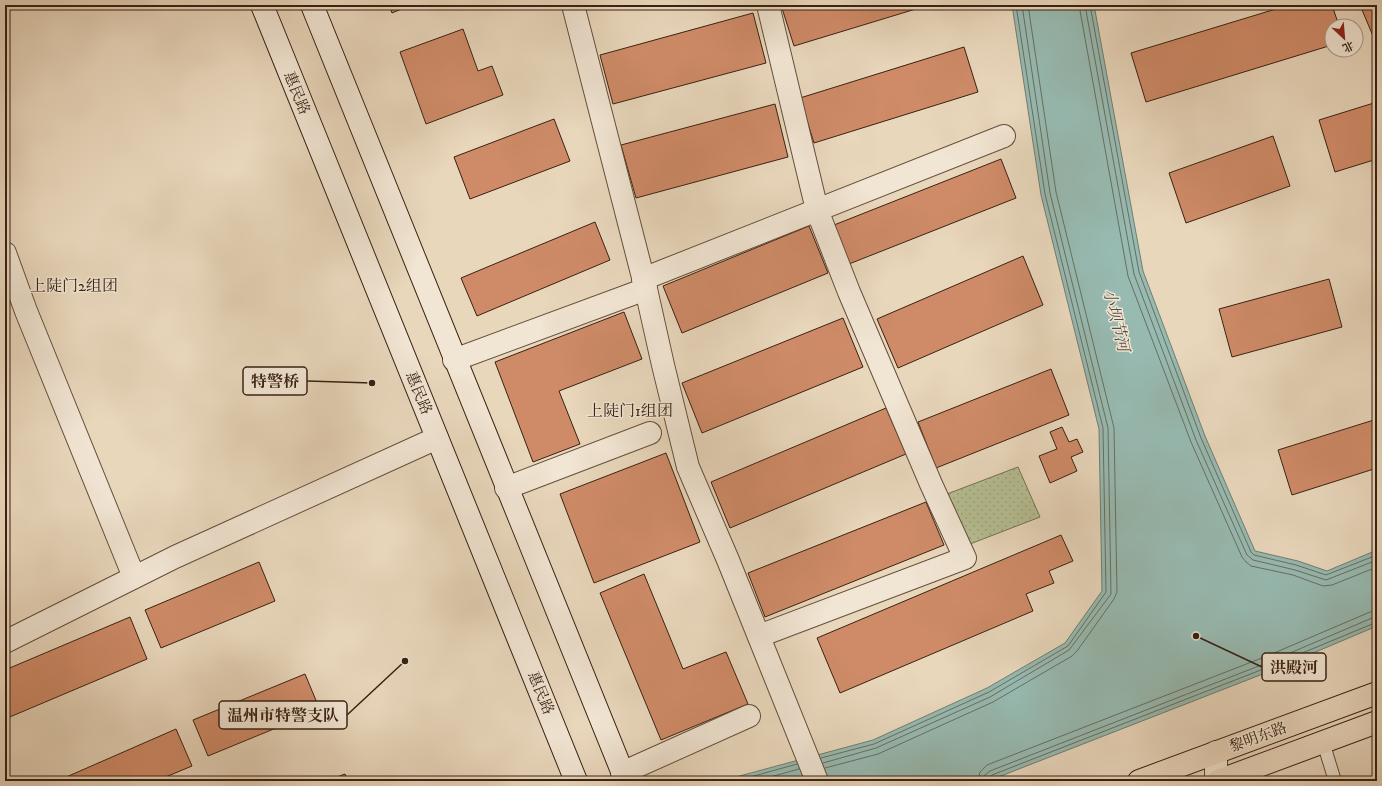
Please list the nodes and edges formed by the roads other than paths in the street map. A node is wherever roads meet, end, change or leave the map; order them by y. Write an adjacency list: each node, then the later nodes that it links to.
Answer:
1 (262, 5): 11 (street, 惠民路)
2 (312, 5): 9 (street)
3 (573, 5): 8 (street)
4 (768, 5): 6 (street)
5 (1004, 136): 6 (street)
6 (816, 210): 8 (street); 14 (street)
7 (5, 253): 13 (street)
8 (645, 284): 9 (street); 14 (street)
9 (454, 360): 12 (street)
10 (650, 433): 12 (street)
11 (437, 438): 13 (street); 22 (street, 惠民路)
12 (506, 488): 21 (street)
13 (134, 577): 15 (street)
14 (759, 636): 23 (street)
15 (5, 642)
16 (1377, 693): 20 (highway, 黎明东路)
17 (749, 716): 21 (street)
18 (1377, 722): 19 (highway, 黎明东路)
19 (1323, 742): 25 (highway, 黎明东路); 26 (lane)
20 (1216, 752): 24 (highway, 黎明东路); 25 (street)
21 (624, 777)
22 (576, 781)
23 (817, 781)
24 (1139, 781)
25 (1217, 781)
26 (1335, 781)

